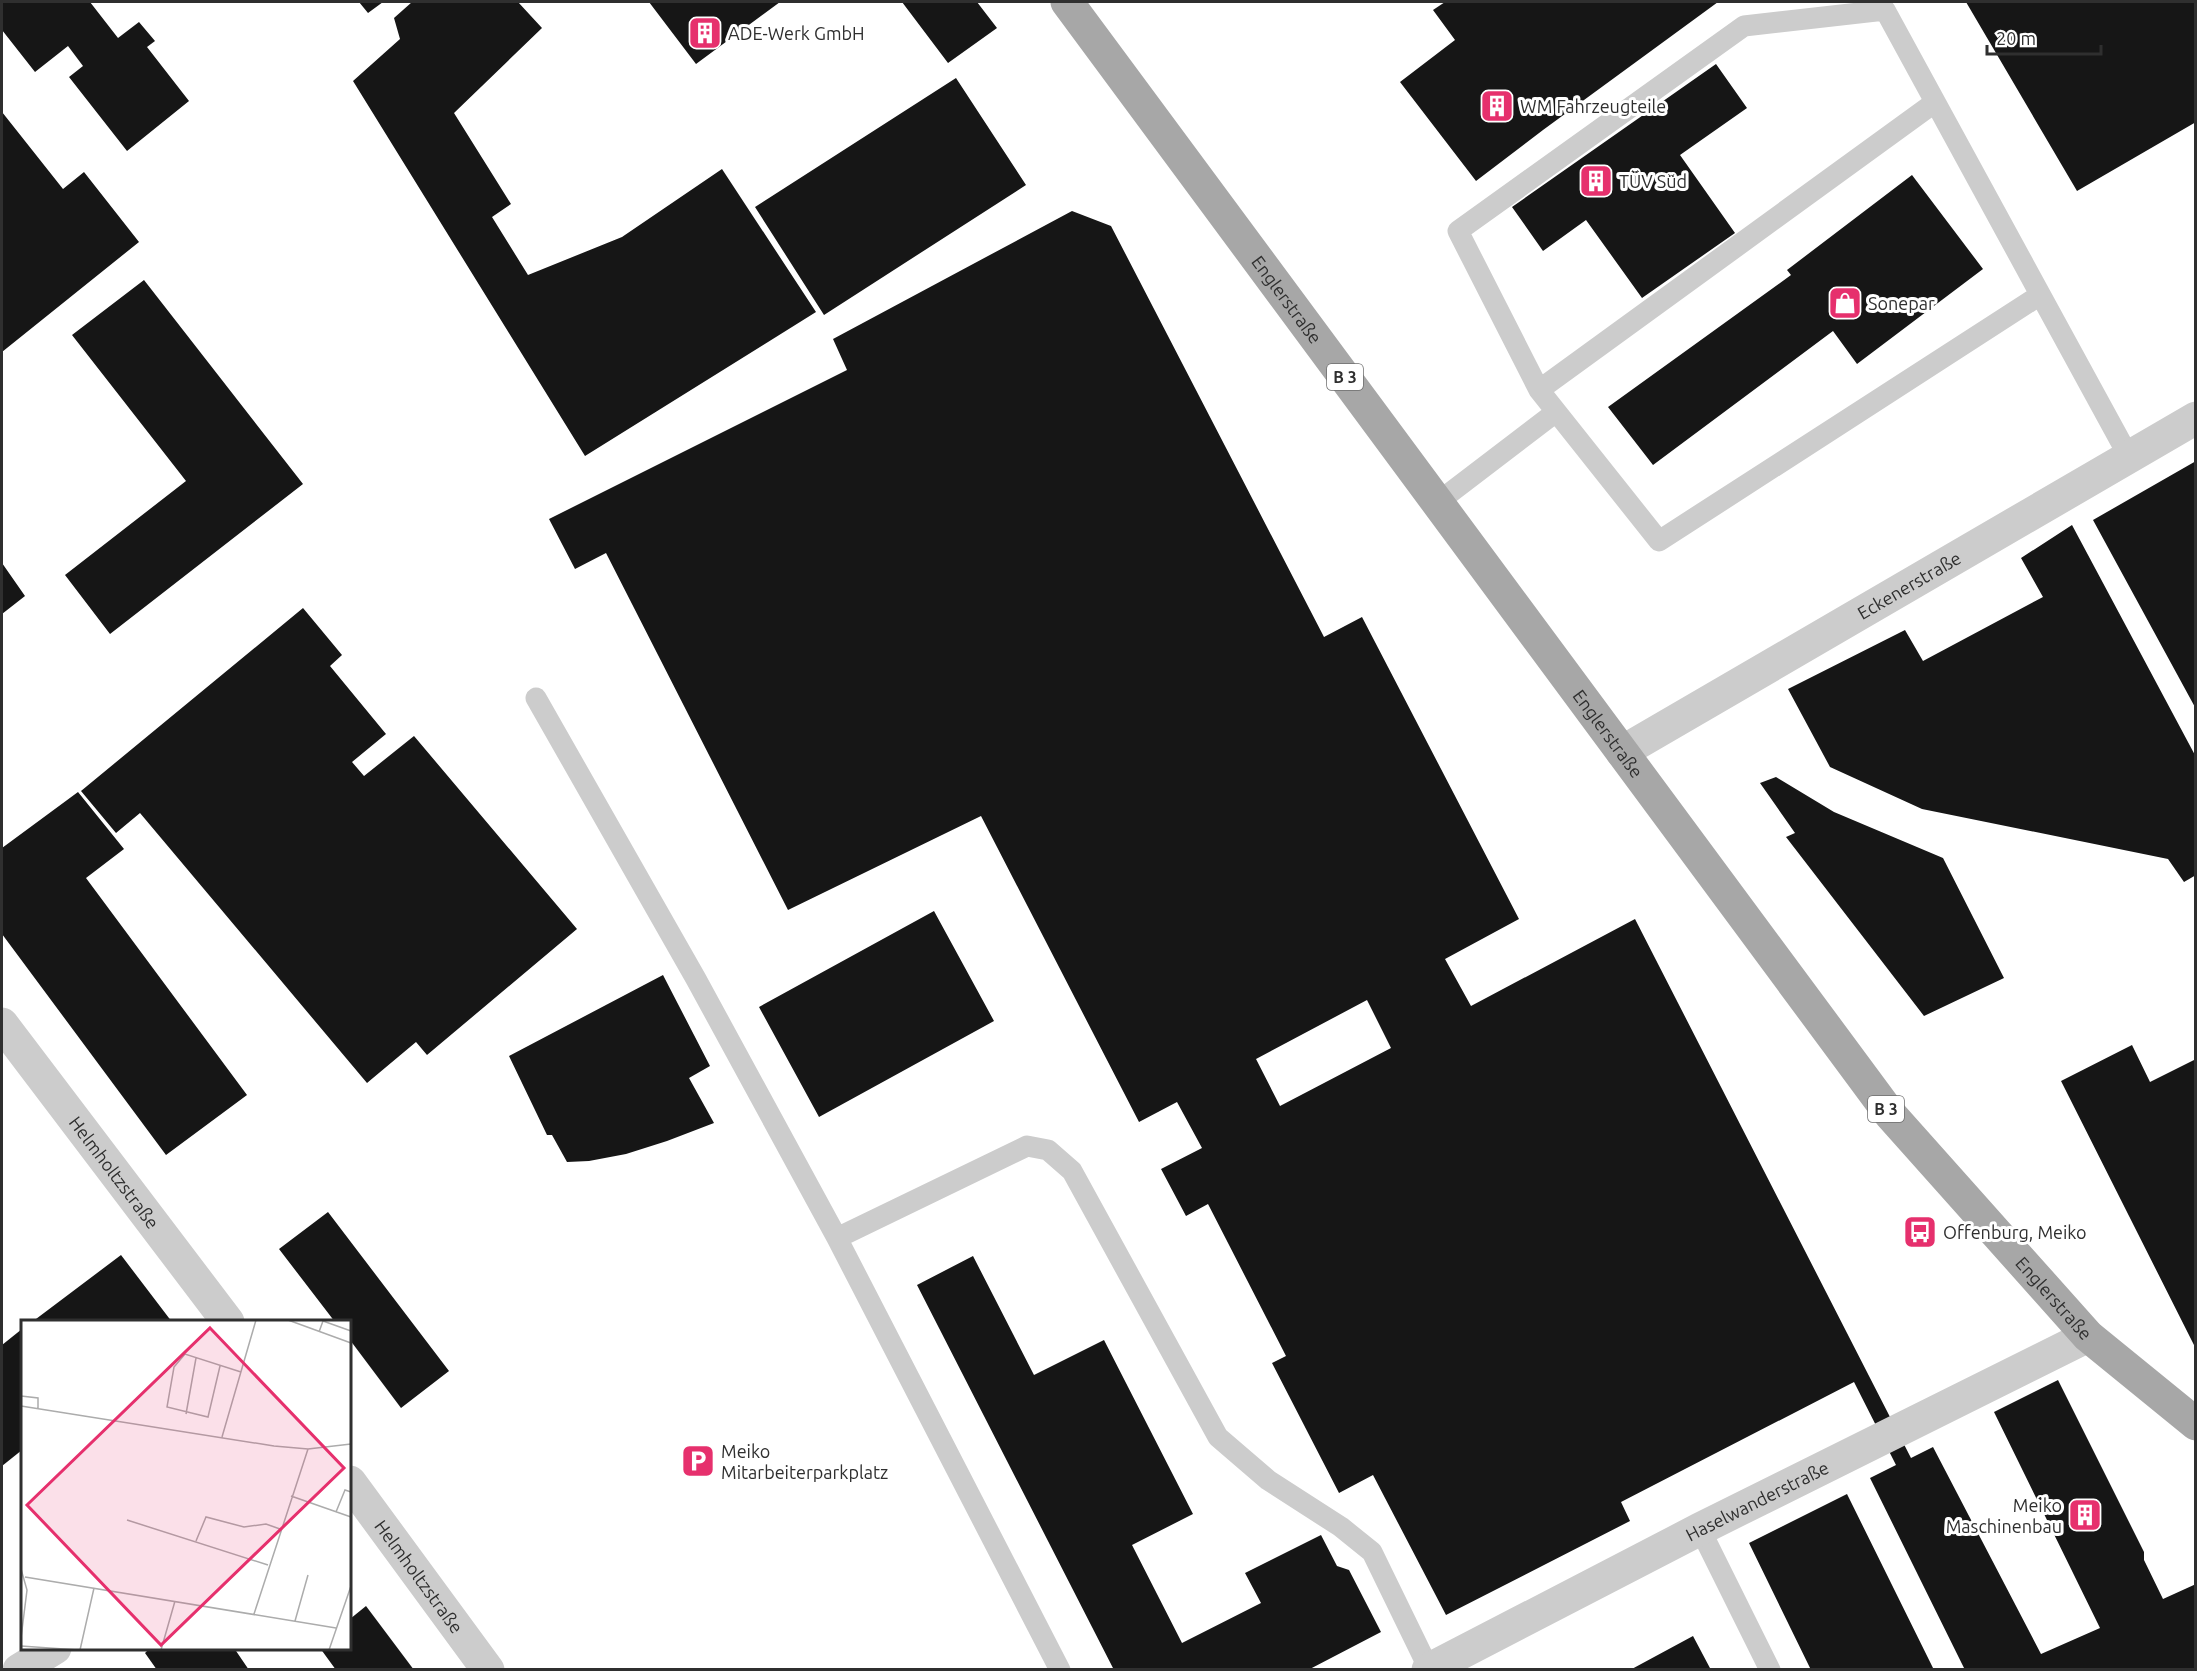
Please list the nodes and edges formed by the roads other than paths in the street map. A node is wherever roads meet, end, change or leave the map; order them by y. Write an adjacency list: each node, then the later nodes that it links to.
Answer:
1 (1067, 2): 8 (main road, Englerstraße / B 3)
2 (1934, 103): 3 (lane); 4 (lane); 4 (lane)
3 (2040, 295): 5 (lane); 7 (lane)
4 (1539, 390): 5 (lane)
5 (1556, 412): 8 (lane)
6 (2196, 418): 7 (street, Eckenerstraße)
7 (2129, 457): 10 (street, Eckenerstraße)
8 (1438, 502): 10 (main road, Englerstraße / B 3)
9 (536, 698): 12 (lane)
10 (1622, 752): 14 (main road, Englerstraße / B 3)
11 (2, 1024): 13 (street, Helmholtzstraße)
12 (837, 1238): 19 (lane); 22 (lane)
13 (226, 1320)
14 (2088, 1336): 15 (main road, Englerstraße / B 3); 17 (street, Haselwanderstraße)
15 (2196, 1424)
16 (351, 1483): 21 (street, Helmholtzstraße)
17 (1700, 1529): 19 (street, Haselwanderstraße); 23 (lane)
18 (52, 1650): 20 (street)
19 (1428, 1669)
20 (19, 1670)
21 (488, 1670)
22 (1060, 1670)
23 (1770, 1670)

